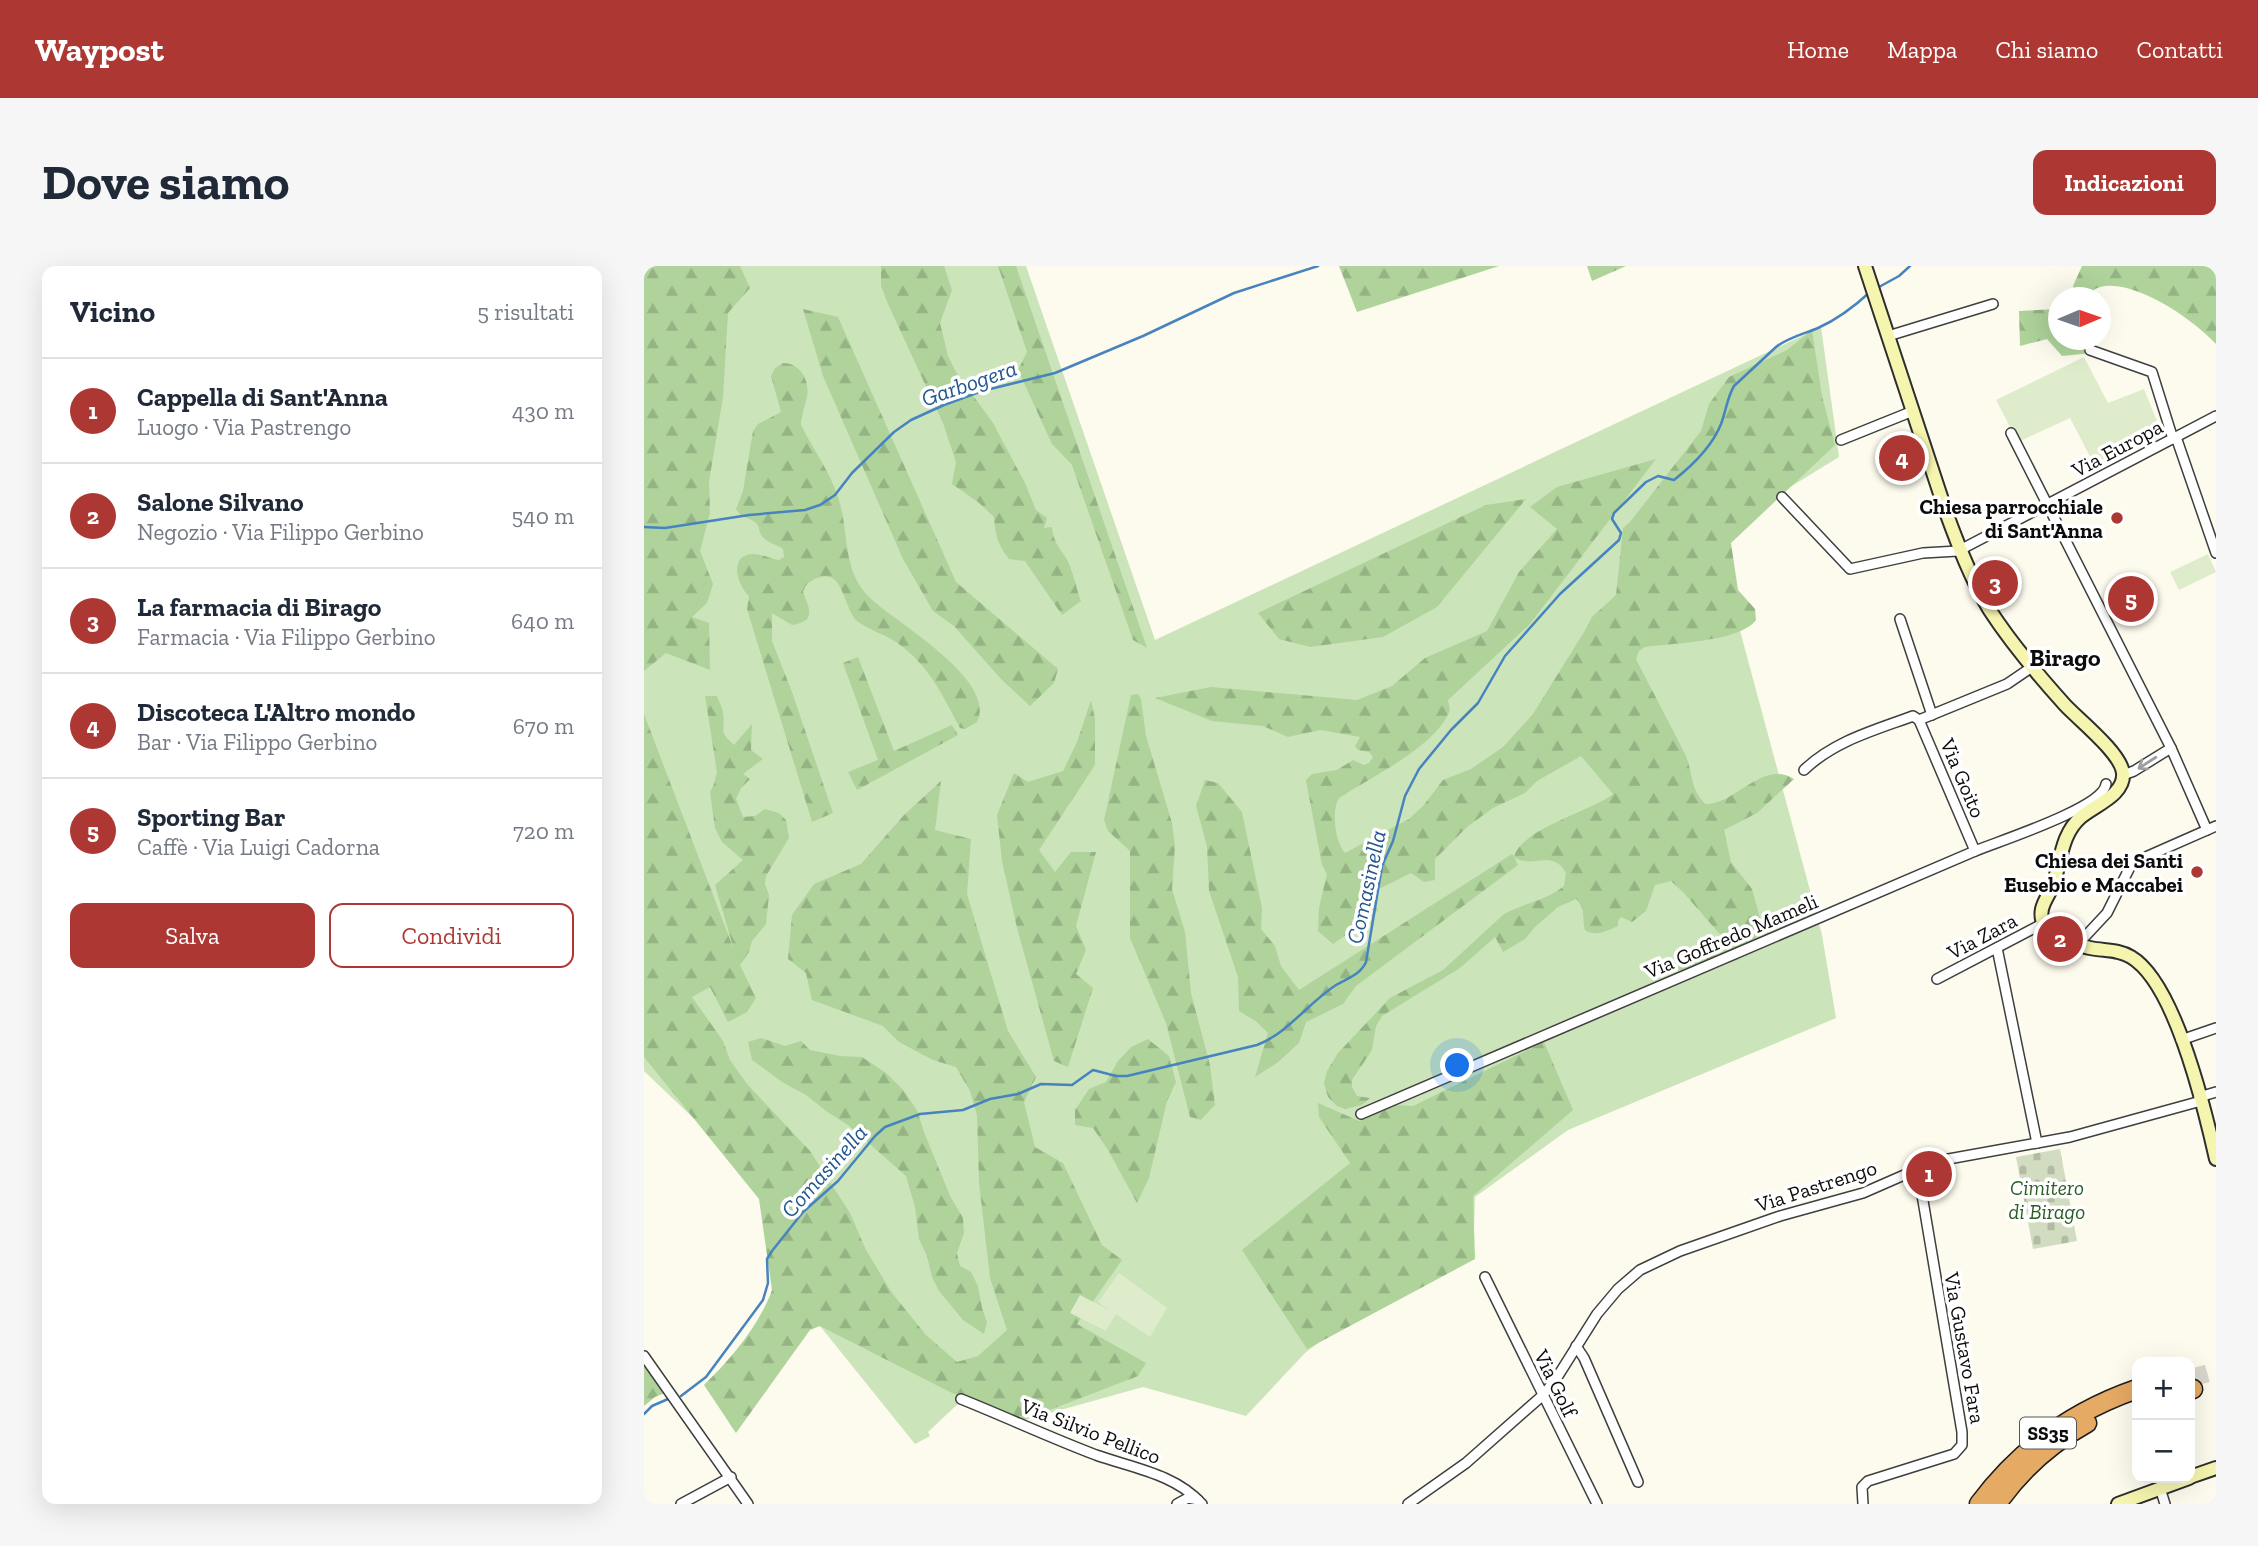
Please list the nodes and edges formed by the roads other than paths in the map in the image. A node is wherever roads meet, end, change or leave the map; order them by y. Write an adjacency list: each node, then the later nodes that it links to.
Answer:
1 (1866, 266): 3 (street)
2 (1993, 304): 3 (street)
3 (1888, 336): 5 (street)
4 (2093, 350): 8 (street)
5 (1913, 411): 9 (street); 12 (street)
6 (2216, 416): 8 (street, Via Europa)
7 (2011, 433): 11 (street)
8 (2175, 438): 11 (street, Via Europa); 13 (street)
9 (1841, 440)
10 (1782, 497): 12 (street)
11 (2048, 504): 12 (street, Via Europa); 18 (street)
12 (1960, 550): 15 (street)
13 (2216, 553)
14 (1899, 619): 16 (street)
15 (2032, 667): 16 (street); 20 (street)
16 (1932, 715): 17 (street)
17 (1919, 720): 19 (street); 23 (street, Via Goito)
18 (2171, 748): 20 (street, one-way to 20); 22 (street)
19 (1804, 770)
20 (2123, 775): 24 (street)
21 (2106, 784): 23 (street, Via Goffredo Mameli)
22 (2212, 828): 25 (street)
23 (1975, 851): 32 (street, Via Goffredo Mameli)
24 (2044, 923): 25 (street); 26 (street, Via Zara)
25 (2078, 943): 29 (street)
26 (1997, 948): 27 (street, Via Zara); 33 (street)
27 (1937, 979)
28 (2216, 1028): 29 (street)
29 (2181, 1040): 31 (street)
30 (2216, 1092): 31 (street, Via Pastrengo)
31 (2200, 1099): 33 (street, Via Pastrengo); 34 (street)
32 (1361, 1114)
33 (2036, 1143): 35 (street, Via Pastrengo)
34 (2216, 1158)
35 (1918, 1171): 37 (street, Via Pastrengo); 55 (street, Via Gustavo Fara)
36 (1485, 1277): 40 (street, Via Golf)
37 (1576, 1346): 40 (street, Via Pastrengo); 46 (street)
38 (644, 1356): 45 (street)
39 (2132, 1391): 56 (highway, SS35)
40 (1542, 1395): 53 (street, Via Pastrengo); 54 (street, Via Golf)
41 (961, 1399): 49 (street, Via Silvio Pellico)
42 (2132, 1404): 57 (highway, SS35)
43 (2216, 1468): 44 (street)
44 (2195, 1476)
45 (731, 1477): 50 (street); 51 (street)
46 (1638, 1482)
47 (2174, 1483): 48 (street)
48 (2160, 1488): 58 (street); 59 (street)
49 (1201, 1502): 52 (street)
50 (681, 1504)
51 (748, 1504)
52 (1177, 1504)
53 (1408, 1504)
54 (1597, 1504)
55 (1863, 1504)
56 (1979, 1504)
57 (1997, 1504)
58 (2118, 1504)
59 (2165, 1504)

